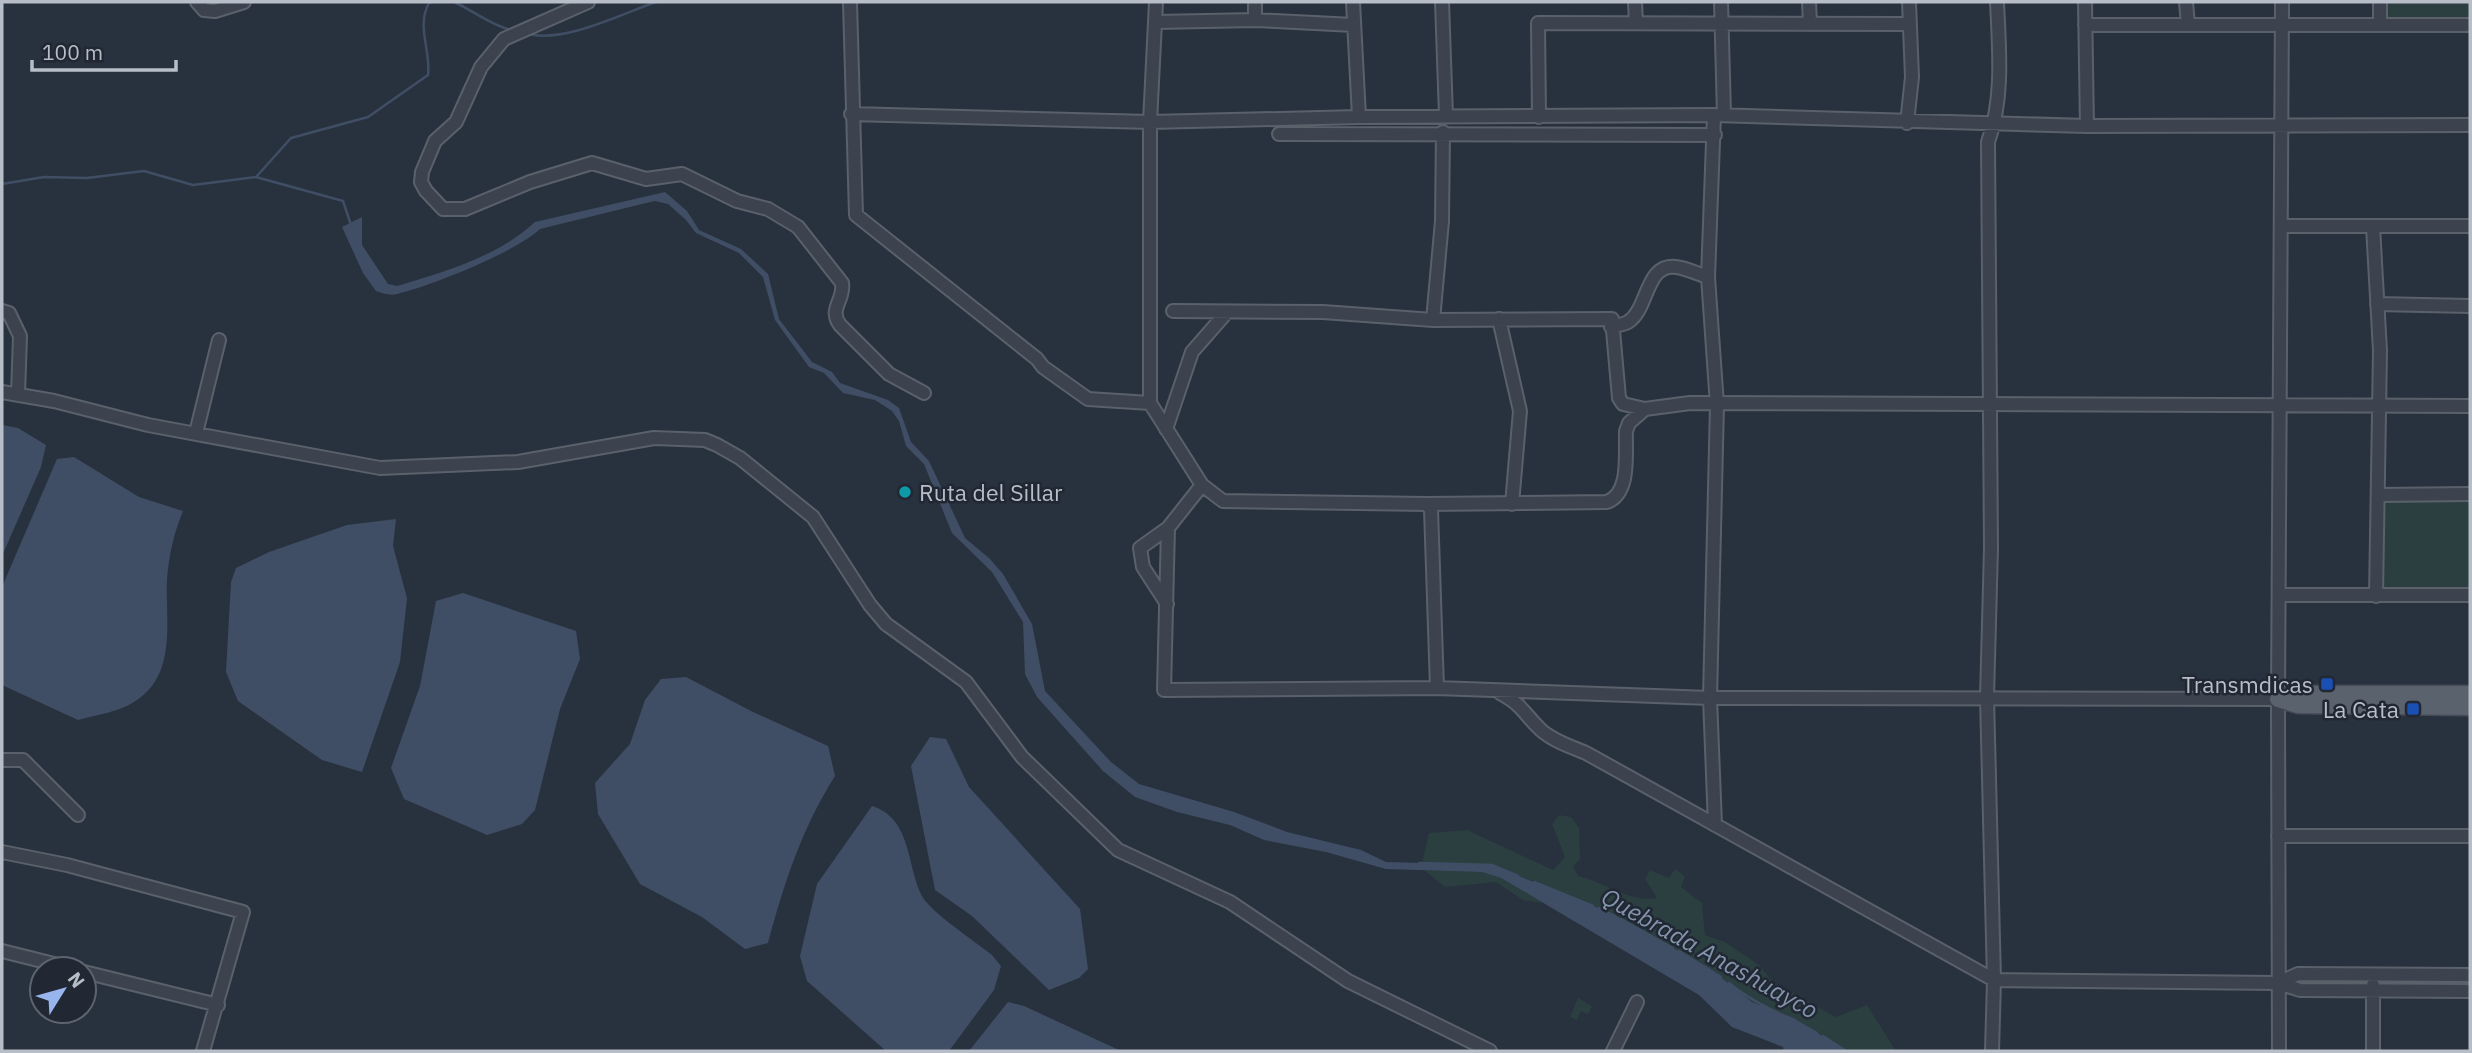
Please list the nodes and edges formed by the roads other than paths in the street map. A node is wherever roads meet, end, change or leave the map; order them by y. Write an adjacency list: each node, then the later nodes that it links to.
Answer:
1 (197, 2): 2 (street)
2 (244, 2)
3 (588, 2): 58 (street)
4 (850, 2): 30 (street)
5 (1156, 2): 19 (street)
6 (1255, 2): 18 (street)
7 (1353, 2): 26 (street)
8 (1442, 2): 32 (street)
9 (1635, 2): 20 (street)
10 (1721, 2): 21 (street)
11 (1809, 2): 23 (street)
12 (1909, 2): 24 (street)
13 (1997, 2): 36 (street)
14 (2085, 2): 27 (street)
15 (2186, 2): 28 (street)
16 (2282, 2): 25 (street)
17 (2380, 2): 22 (street)
18 (1255, 20): 19 (street); 26 (street)
19 (1156, 22): 35 (street)
20 (1636, 23): 21 (street); 34 (street)
21 (1723, 23): 23 (street); 31 (street)
22 (2380, 23): 25 (street); 29 (street)
23 (1810, 24): 24 (street)
24 (1910, 24): 37 (street)
25 (2281, 24): 28 (street); 38 (street)
26 (1354, 25): 33 (street)
27 (2085, 25): 28 (street); 40 (street)
28 (2188, 25)
29 (2470, 25)
30 (851, 114): 35 (street); 60 (street)
31 (1719, 115): 34 (street); 37 (street); 43 (street)
32 (1446, 116): 33 (street); 34 (street)
33 (1359, 117): 35 (street)
34 (1539, 117)
35 (1150, 122): 60 (street)
36 (1995, 122): 37 (street); 40 (street); 61 (street)
37 (1907, 123)
38 (2281, 125): 39 (street); 40 (street); 44 (street)
39 (2470, 125)
40 (2087, 126)
41 (1443, 132): 42 (street); 43 (street); 54 (street)
42 (1279, 134)
43 (1715, 135): 47 (street)
44 (2281, 226): 45 (street); 63 (street)
45 (2373, 226): 46 (street); 48 (street)
46 (2470, 226)
47 (1708, 277): 55 (street); 62 (street)
48 (2377, 304): 49 (street); 64 (street)
49 (2470, 306)
50 (1173, 311): 52 (street)
51 (2, 312): 59 (street)
52 (1227, 312): 54 (street); 67 (street)
53 (1499, 318): 54 (street); 55 (street); 73 (street)
54 (1433, 320)
55 (1611, 327): 66 (street)
56 (219, 340): 68 (street)
57 (2, 392): 59 (street)
58 (923, 393)
59 (18, 395): 68 (street)
60 (1150, 404): 67 (street)
61 (1990, 404): 62 (street); 63 (street); 82 (street)
62 (1717, 405): 66 (street); 83 (street)
63 (2280, 405): 64 (street); 75 (street)
64 (2379, 406): 65 (street); 71 (street)
65 (2470, 406)
66 (1645, 409): 73 (street)
67 (1166, 429): 69 (street)
68 (196, 433): 104 (street)
69 (1202, 485): 72 (street); 74 (street)
70 (2470, 494): 71 (street)
71 (2378, 495): 77 (street)
72 (1426, 504): 73 (street); 79 (street)
73 (1512, 504)
74 (1167, 528): 78 (street); 78 (street)
75 (2279, 595): 77 (street); 84 (street)
76 (2470, 595): 77 (street)
77 (2376, 596)
78 (1167, 604): 79 (street)
79 (1437, 688): 80 (street)
80 (1497, 691): 83 (street); 88 (street)
81 (2470, 694): 84 (main road)
82 (1987, 697): 83 (street); 84 (street); 97 (street)
83 (1710, 698): 88 (street)
84 (2277, 699): 85 (main road); 89 (street)
85 (2470, 706)
86 (2, 760): 87 (street)
87 (78, 815)
88 (1715, 825): 97 (street)
89 (2278, 836): 90 (street); 98 (street)
90 (2470, 836)
91 (2, 852): 102 (street)
92 (2, 951): 93 (street)
93 (28, 958)
94 (2374, 974): 96 (street); 98 (street); 99 (street)
95 (98, 975): 102 (street)
96 (2470, 975)
97 (1994, 980): 98 (street); 106 (street)
98 (2278, 983): 99 (street); 107 (street)
99 (2374, 990): 100 (street); 108 (street)
100 (2470, 991)
101 (1637, 1002): 105 (street)
102 (218, 1005): 103 (street)
103 (204, 1051)
104 (1490, 1051)
105 (1613, 1051)
106 (1992, 1051)
107 (2279, 1051)
108 (2373, 1051)

